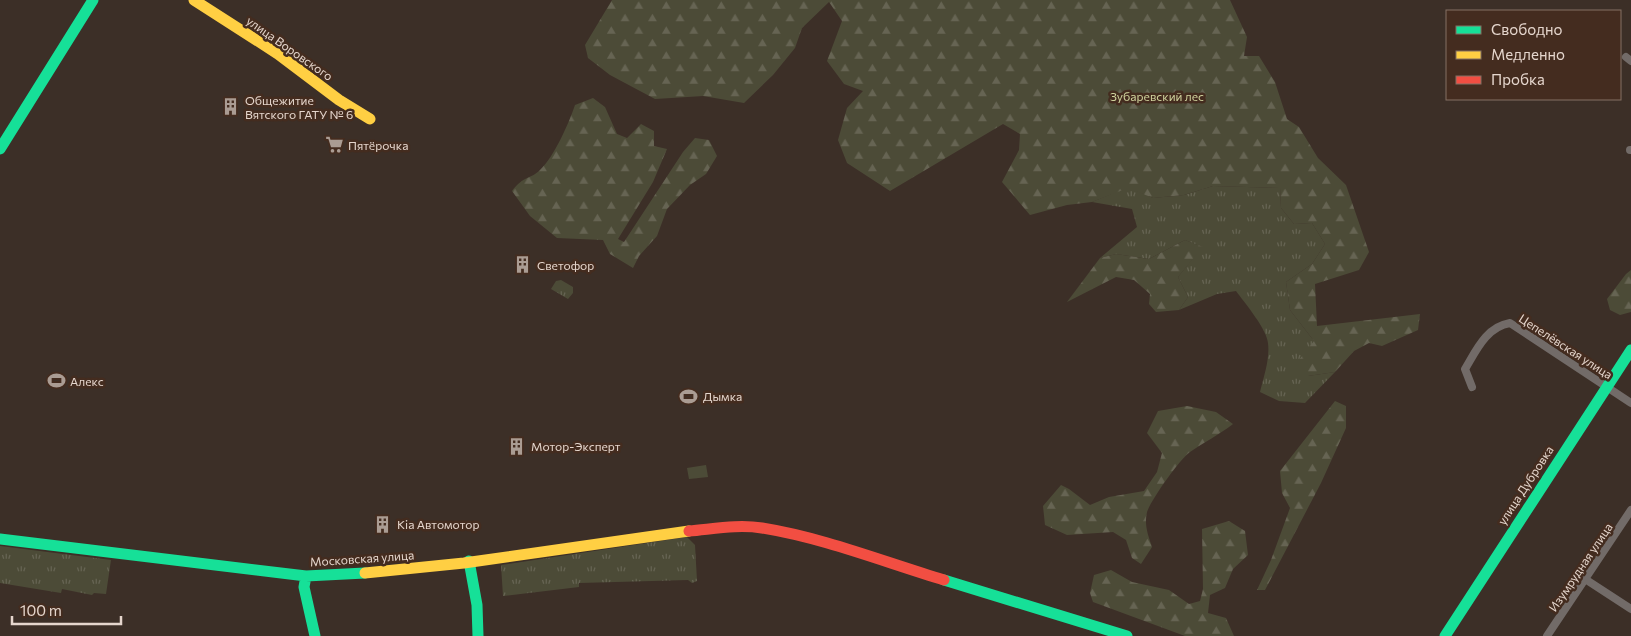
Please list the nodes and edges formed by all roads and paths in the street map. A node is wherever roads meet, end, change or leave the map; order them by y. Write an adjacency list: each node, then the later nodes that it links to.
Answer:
1 (92, 0): 4 (main road)
2 (194, 0): 3 (main road, улица Воровского)
3 (370, 119)
4 (0, 150)
5 (1631, 350): 6 (main road, улица Дубровка)
6 (1607, 386): 7 (street, Цепелёвская улица); 8 (street, Цепелёвская улица); 18 (main road, улица Дубровка)
7 (1472, 387)
8 (1631, 403)
9 (1631, 510): 13 (street, Изумрудная улица)
10 (0, 540): 12 (main road, Московская улица)
11 (469, 561): 12 (main road, Московская улица); 16 (main road); 17 (main road, Московская улица)
12 (306, 576): 15 (main road)
13 (1585, 579): 14 (street); 19 (street, Изумрудная улица)
14 (1631, 609)
15 (315, 636)
16 (478, 636)
17 (1127, 636)
18 (1445, 636)
19 (1547, 636)

